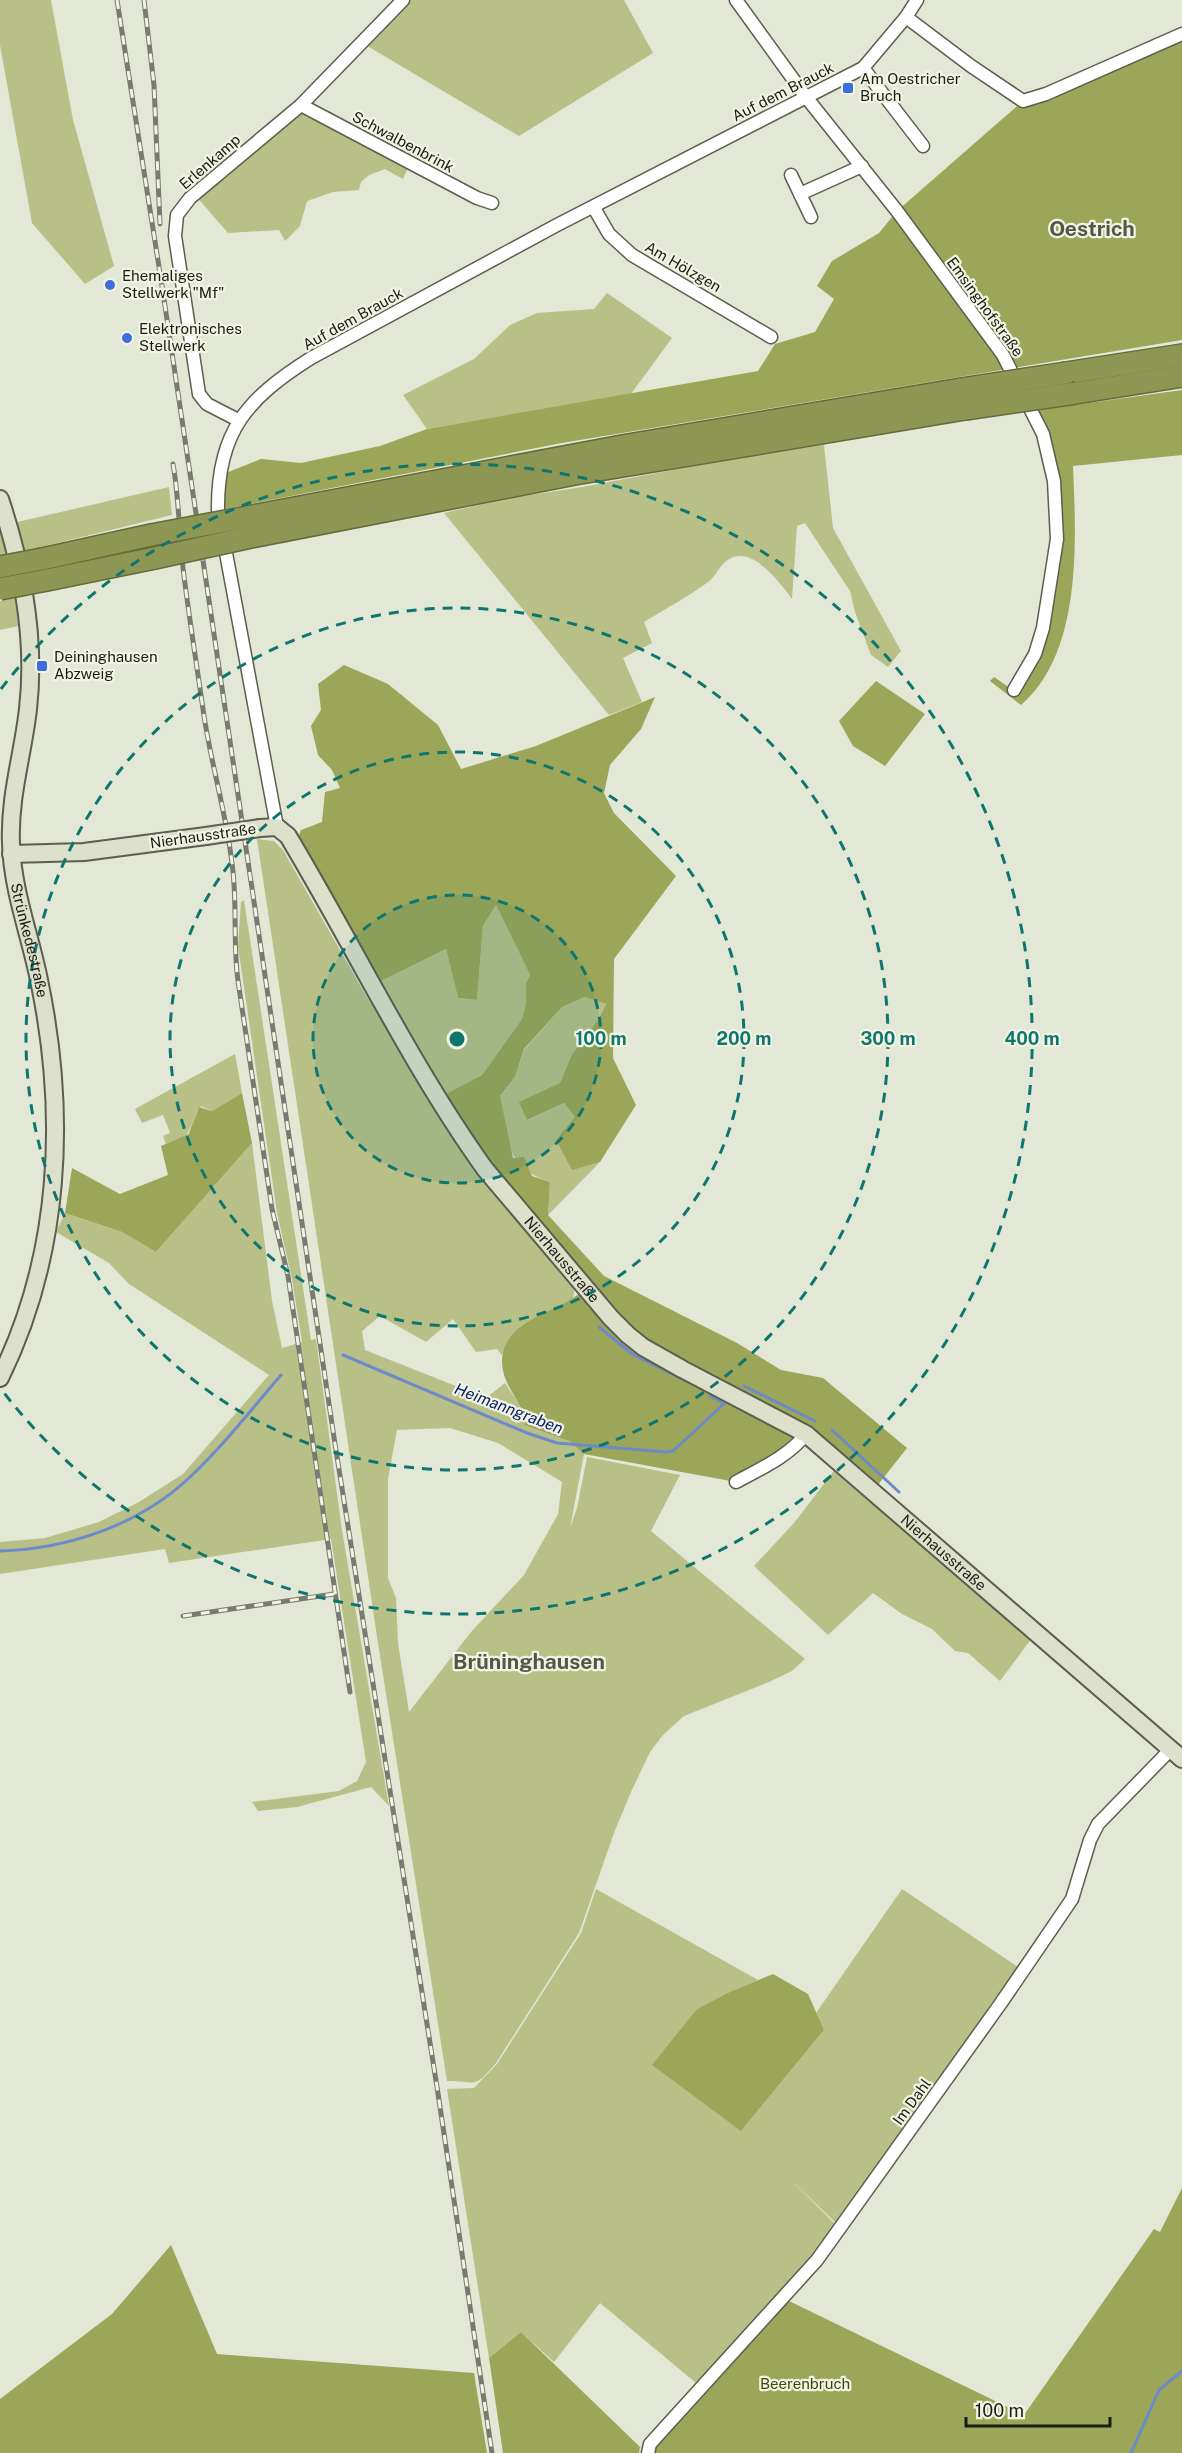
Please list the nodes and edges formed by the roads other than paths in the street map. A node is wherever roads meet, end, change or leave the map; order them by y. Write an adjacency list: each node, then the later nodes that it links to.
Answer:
1 (736, 0): 7 (street, Emsinghofstraße)
2 (917, 0): 4 (street, Auf dem Brauck)
3 (398, 2): 8 (street, Erlenkamp)
4 (906, 17): 5 (street); 6 (street, Auf dem Brauck)
5 (1182, 34)
6 (863, 68): 7 (street, Auf dem Brauck); 9 (street)
7 (806, 97): 10 (street, Emsinghofstraße); 14 (street, Auf dem Brauck)
8 (301, 105): 13 (street, Schwalbenbrink); 20 (street, Erlenkamp)
9 (923, 146)
10 (862, 166): 12 (street); 25 (street, Emsinghofstraße)
11 (791, 175): 12 (street)
12 (800, 194): 15 (street)
13 (492, 203)
14 (594, 208): 16 (street, Am Hölzgen); 20 (street, Auf dem Brauck)
15 (811, 217)
16 (771, 337)
17 (1182, 355): 19 (highway, bridge)
18 (1182, 376): 19 (highway, bridge)
19 (963, 399): 22 (highway)
20 (238, 420): 26 (street, Auf dem Brauck)
21 (0, 499): 27 (main road, Strünkedestraße)
22 (249, 527): 23 (highway, bridge); 24 (highway, bridge)
23 (0, 567)
24 (0, 589)
25 (1014, 690)
26 (277, 827): 27 (main road, Nierhausstraße, bridge); 29 (main road, Nierhausstraße)
27 (11, 854): 28 (main road, Strünkedestraße)
28 (0, 1378)
29 (806, 1434): 30 (street); 31 (main road, Nierhausstraße)
30 (736, 1482)
31 (1177, 1754): 32 (street, Im Dahl)
32 (648, 2453)

